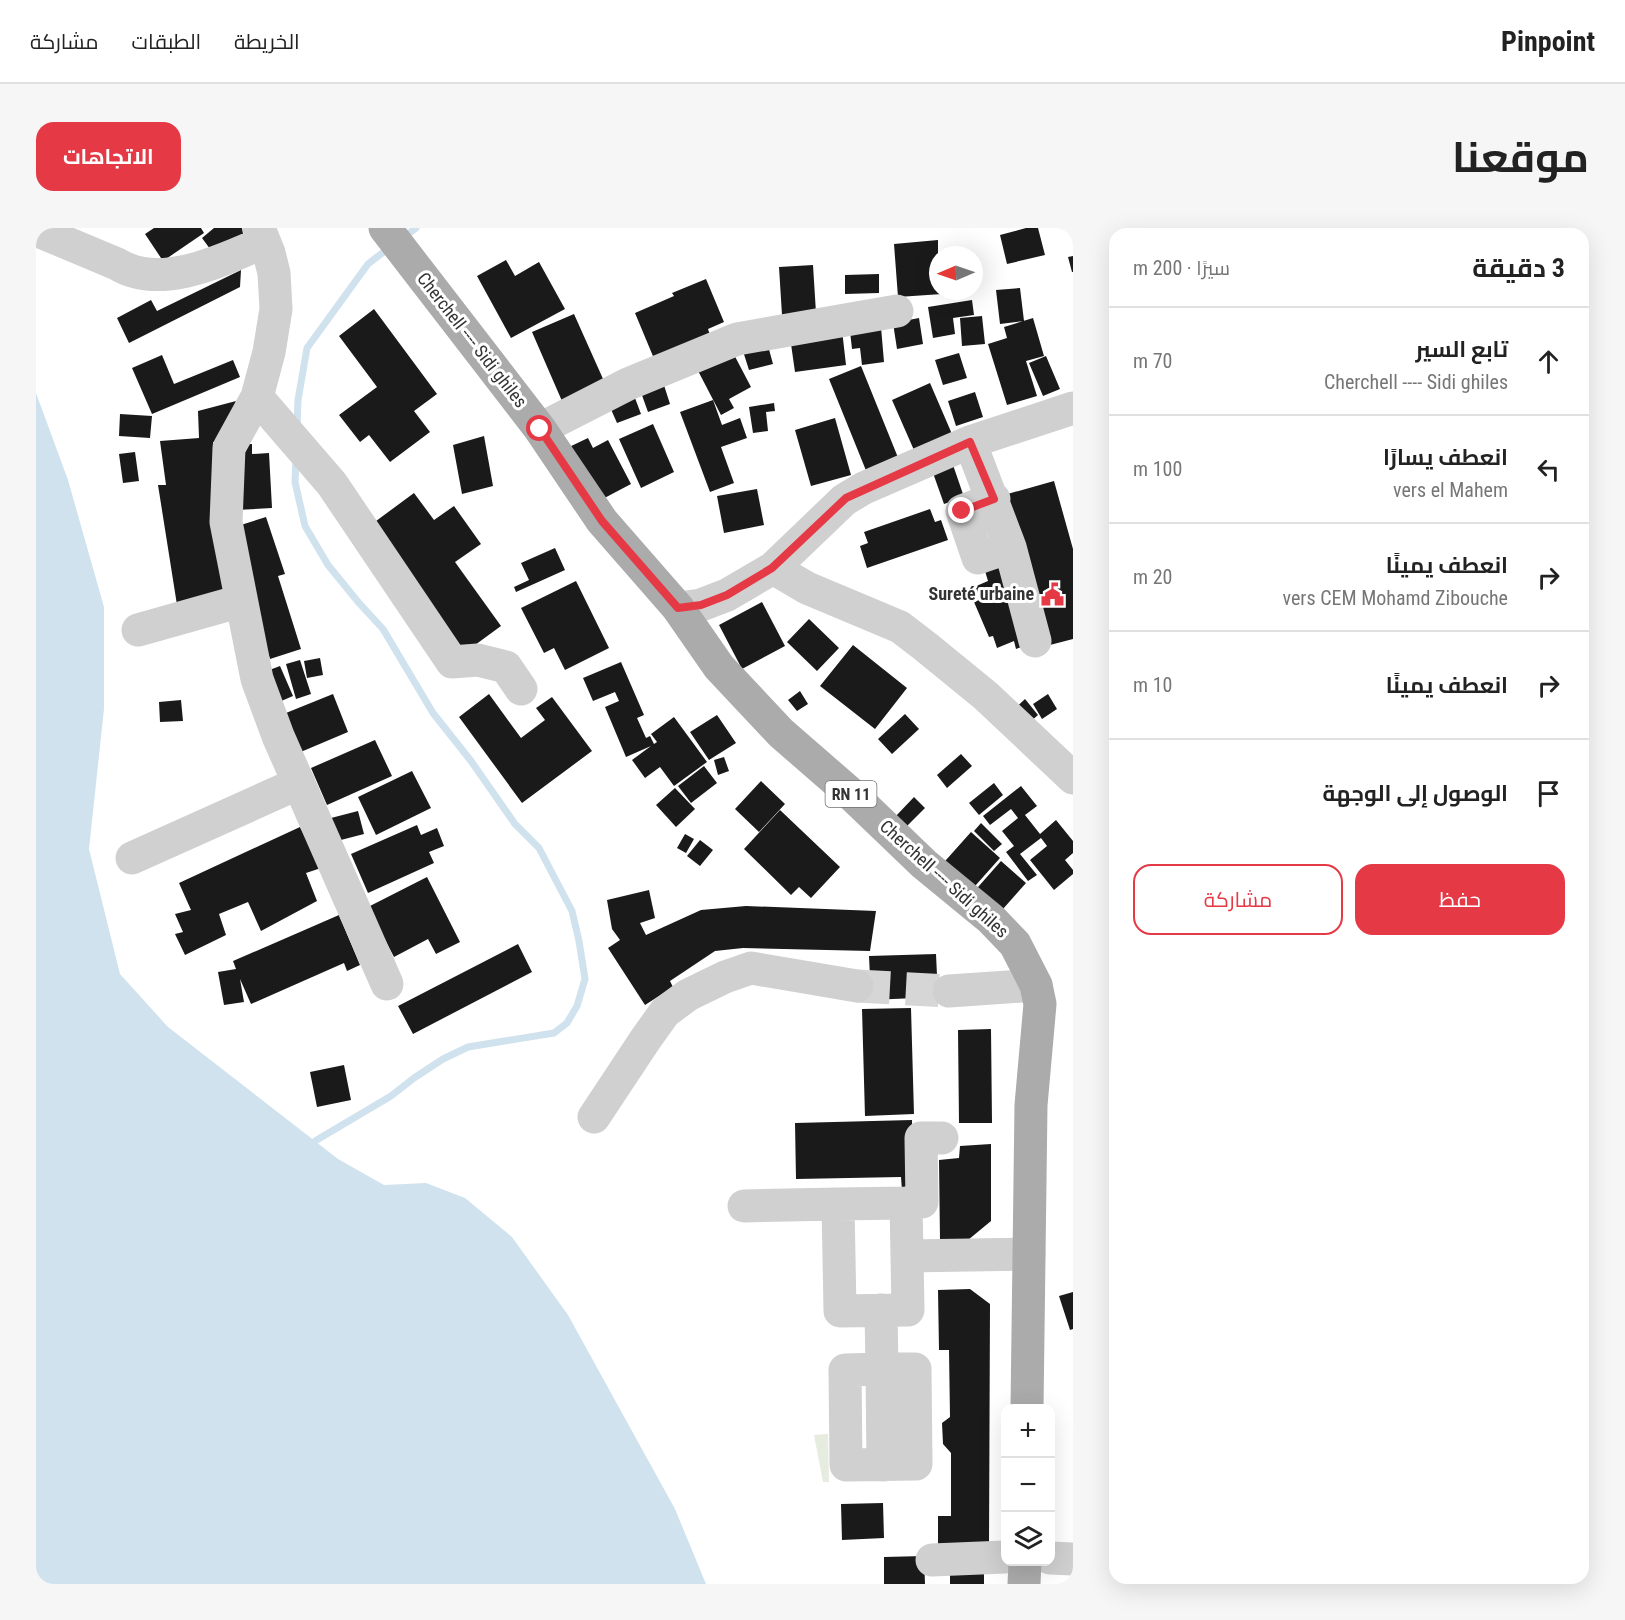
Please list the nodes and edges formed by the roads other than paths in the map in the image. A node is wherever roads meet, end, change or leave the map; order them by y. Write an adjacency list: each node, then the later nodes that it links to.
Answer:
1 (385, 228): 7 (main road, Cherchell ---- Sidi ghiles / RN 11)
2 (36, 230): 3 (street)
3 (262, 235): 5 (street)
4 (897, 311): 7 (street)
5 (257, 398): 10 (street); 14 (street)
6 (1073, 408): 8 (street)
7 (540, 429): 11 (main road, Cherchell ---- Sidi ghiles / RN 11)
8 (970, 442): 9 (street); 13 (street)
9 (772, 568): 11 (street); 15 (street)
10 (241, 601): 12 (street); 16 (street)
11 (678, 608): 19 (main road, Cherchell ---- Sidi ghiles / RN 11)
12 (138, 630)
13 (1035, 641)
14 (521, 689)
15 (1073, 778)
16 (299, 783): 17 (street); 18 (street)
17 (132, 858)
18 (387, 984)
19 (1036, 985): 21 (street); 27 (main road, Cherchell ---- Sidi ghiles / RN 11)
20 (857, 986): 22 (street)
21 (949, 991)
22 (594, 1118)
23 (942, 1138): 24 (street)
24 (914, 1202): 25 (street); 28 (street)
25 (838, 1204): 26 (street); 29 (street)
26 (744, 1206)
27 (1029, 1254): 28 (street); 30 (main road, Cherchell ---- Sidi ghiles / RN 11)
28 (915, 1256): 29 (street)
29 (881, 1310): 31 (street)
30 (1027, 1404)
31 (883, 1465)
32 (1001, 1557): 35 (street)
33 (1055, 1558): 34 (street)
34 (1073, 1559)
35 (932, 1560)
36 (1025, 1566): 37 (main road)
37 (1024, 1584)

